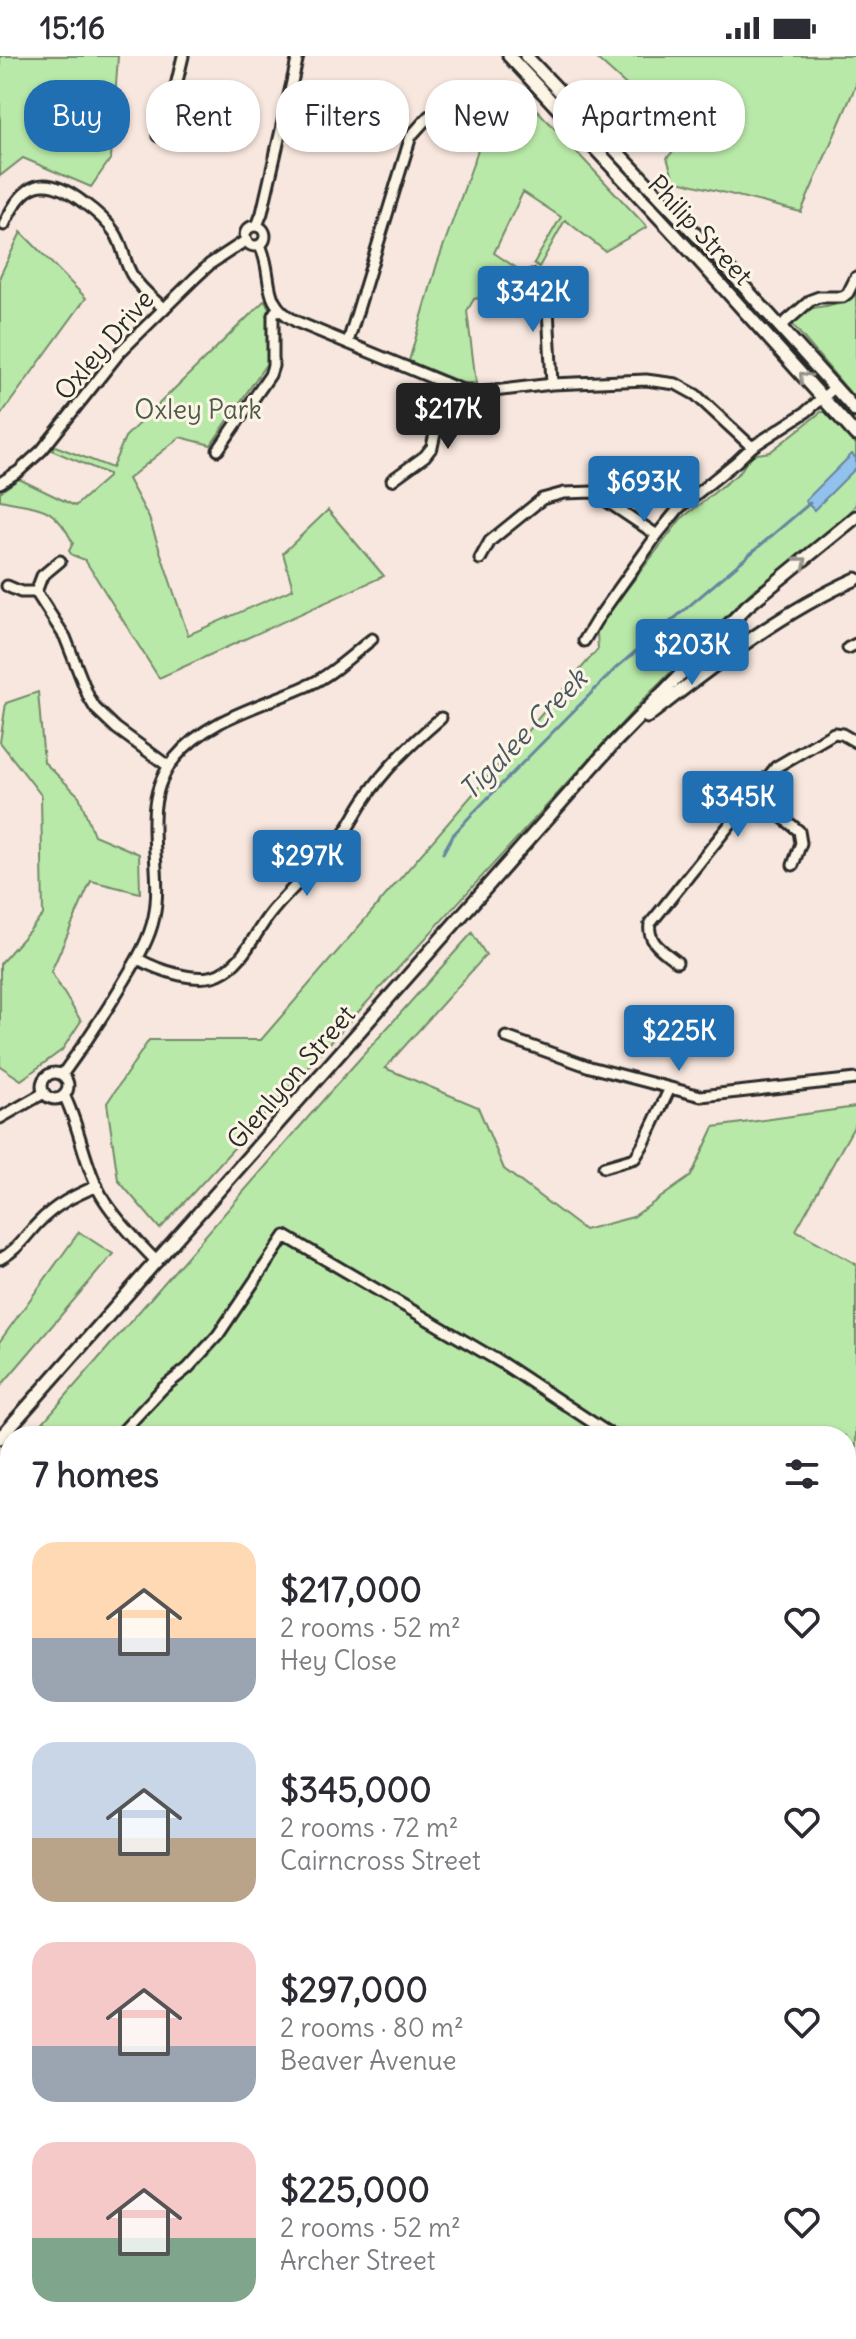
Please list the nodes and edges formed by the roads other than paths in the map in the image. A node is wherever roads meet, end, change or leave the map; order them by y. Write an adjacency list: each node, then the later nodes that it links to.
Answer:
1 (183, 56): 5 (street)
2 (298, 56): 8 (street)
3 (509, 56): 20 (main road, Philip Street, one-way to 3)
4 (526, 56): 15 (main road, Philip Street)
5 (177, 80)
6 (425, 120): 16 (street)
7 (4, 225): 13 (street)
8 (257, 226): 9 (street); 10 (street)
9 (245, 241): 10 (street); 13 (street, Oxley Drive)
10 (260, 245): 14 (street)
11 (532, 275): 18 (street)
12 (856, 277): 15 (street)
13 (164, 309): 26 (street, Oxley Drive)
14 (277, 309): 16 (street); 24 (street)
15 (780, 327): 19 (main road, Philip Street)
16 (348, 342): 17 (street)
17 (446, 384): 18 (street); 25 (street)
18 (552, 384): 23 (street)
19 (834, 388): 20 (street); 21 (main road, Philip Street)
20 (823, 399): 22 (main road, Philip Street); 23 (street)
21 (856, 411)
22 (856, 435)
23 (752, 447): 28 (street)
24 (218, 450)
25 (392, 480)
26 (0, 483)
27 (856, 517): 38 (main road, Glenlyon Street, one-way to 27)
28 (657, 535): 29 (street); 35 (street)
29 (480, 559)
30 (60, 561): 33 (street)
31 (856, 579): 38 (main road, Glenlyon Street)
32 (7, 586): 33 (street)
33 (36, 592): 39 (street)
34 (372, 639): 39 (street)
35 (584, 641)
36 (441, 718): 42 (street)
37 (856, 742): 40 (street)
38 (613, 744): 54 (main road, Glenlyon Street)
39 (168, 766): 42 (street)
40 (754, 794): 41 (street); 43 (street)
41 (793, 865)
42 (138, 959): 45 (street)
43 (677, 962)
44 (506, 1037): 47 (street)
45 (62, 1075): 48 (street); 49 (street)
46 (856, 1079): 47 (street)
47 (670, 1088): 51 (street)
48 (44, 1093): 49 (street); 50 (street)
49 (64, 1095): 52 (street)
50 (0, 1118)
51 (604, 1167)
52 (97, 1186): 53 (street); 54 (street)
53 (0, 1259)
54 (157, 1262): 55 (main road, Glenlyon Street)
55 (11, 1426)
56 (127, 1426): 57 (street)
57 (598, 1426)

